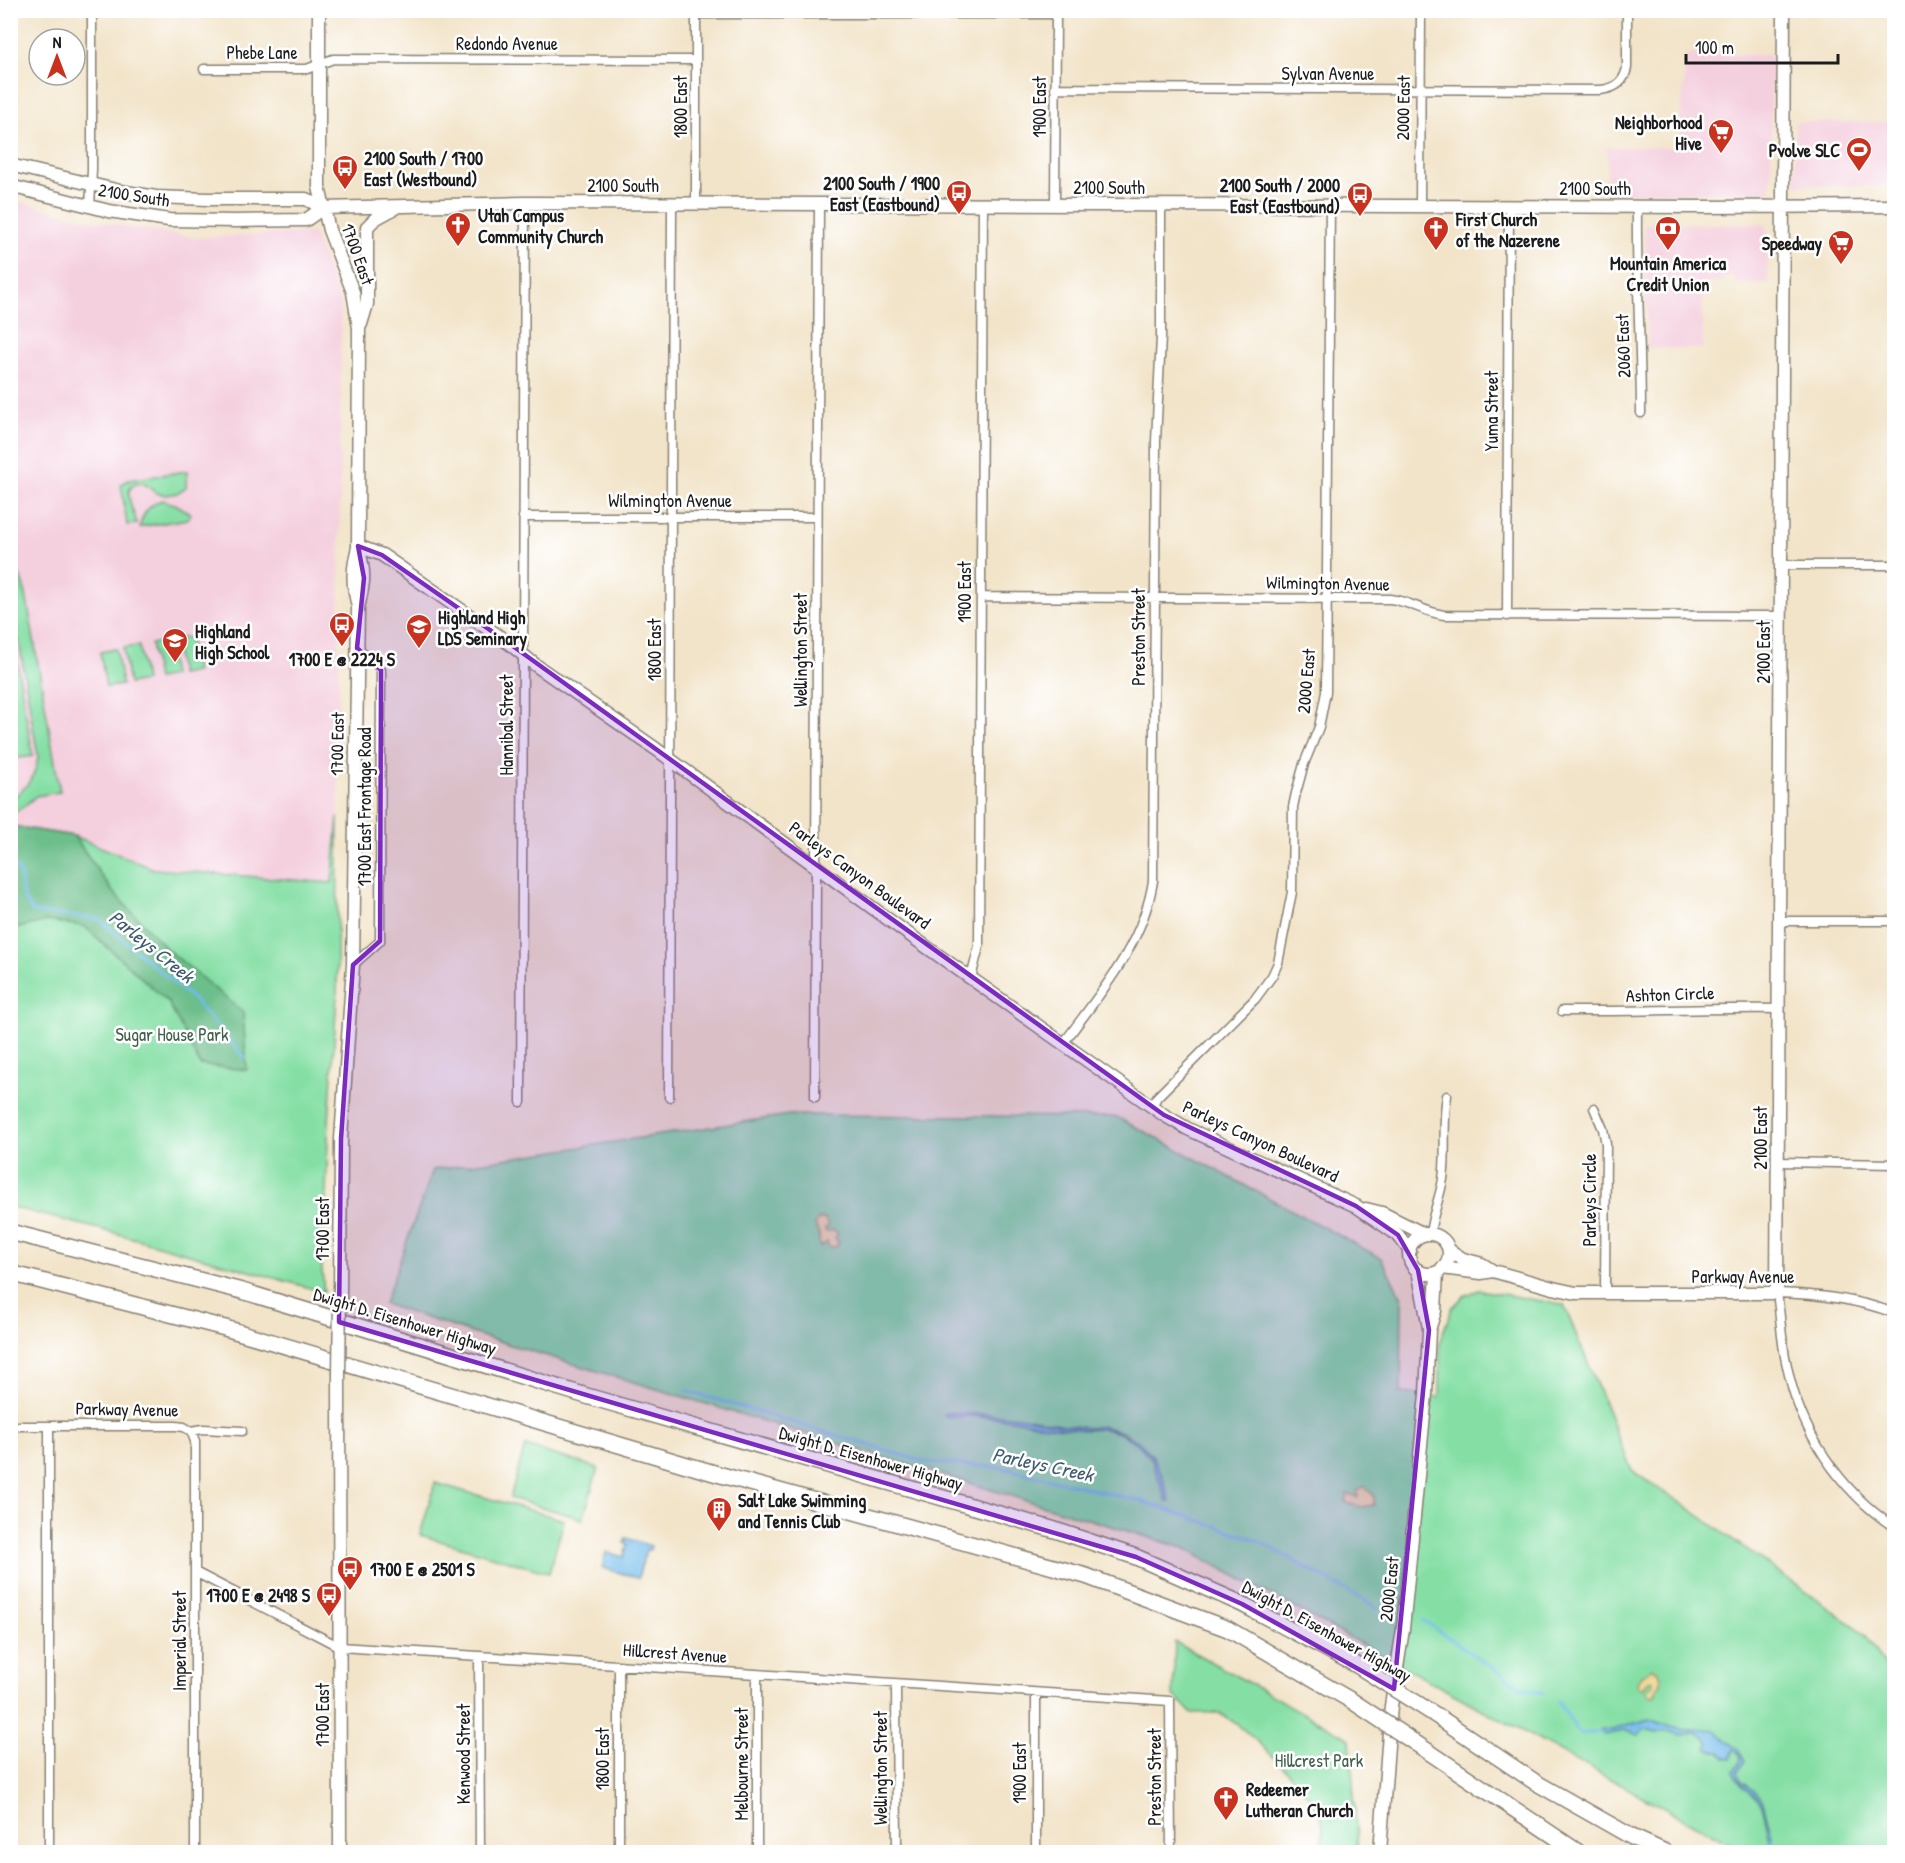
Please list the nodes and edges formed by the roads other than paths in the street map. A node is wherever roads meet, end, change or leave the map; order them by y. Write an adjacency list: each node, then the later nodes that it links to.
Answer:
1 (92, 10): 14 (street)
2 (319, 10): 9 (street, 1700 East)
3 (1421, 10): 12 (street, 2000 East)
4 (1628, 10): 12 (street, Sylvan Avenue)
5 (1784, 10): 29 (street, 2100 East)
6 (696, 12): 7 (street); 8 (street, 1800 East)
7 (1056, 12): 11 (street, 1900 East)
8 (696, 60): 9 (street, Redondo Avenue); 18 (street, 1800 East)
9 (319, 64): 10 (street, Phebe Lane); 31 (street, 1700 East)
10 (204, 69)
11 (1055, 88): 12 (street, Sylvan Avenue); 21 (street, 1900 East)
12 (1421, 90): 26 (street, 2000 East)
13 (10, 165): 14 (street, 2100 South)
14 (92, 185): 24 (street); 31 (street, 2100 South)
15 (10, 186): 24 (street, 2100 South)
16 (525, 203): 17 (street, 2100 South); 25 (street, 2100 South); 34 (street, Hannibal Street)
17 (672, 203): 18 (street, 2100 South); 35 (street, 1800 East)
18 (696, 203): 19 (street, 2100 South)
19 (819, 204): 20 (street, 2100 South); 36 (street, Wellington Street)
20 (983, 204): 21 (street, 2100 South); 40 (street, 1900 East)
21 (1055, 204): 22 (street, 2100 South)
22 (1161, 205): 23 (street, 2100 South); 41 (street, Preston Street)
23 (1330, 205): 26 (street, 2100 South); 42 (street, 2000 East)
24 (90, 206): 31 (street, 2100 South)
25 (399, 206): 31 (street, 2100 South); 32 (street)
26 (1420, 206): 27 (street, 2100 South)
27 (1509, 206): 28 (street, 2100 South); 43 (street, Yuma Street)
28 (1637, 206): 29 (street, 2100 South); 33 (street, 2060 East)
29 (1784, 206): 30 (street, 2100 South); 38 (street, 2100 East)
30 (1894, 206)
31 (323, 208): 32 (street, 1700 East)
32 (359, 328): 37 (street, 1700 East)
33 (1641, 413)
34 (523, 517): 35 (street, Wilmington Avenue); 46 (street, Hannibal Street)
35 (671, 517): 36 (street, Wilmington Avenue); 47 (street, 1800 East)
36 (818, 517): 48 (street, Wellington Street)
37 (358, 546): 45 (street, 1700 East); 46 (street, Parleys Canyon Boulevard)
38 (1781, 565): 39 (street); 44 (street, 2100 East)
39 (1894, 565)
40 (981, 597): 41 (street, Wilmington Avenue); 52 (street, 1900 East)
41 (1155, 598): 42 (street, Wilmington Avenue); 55 (street, Preston Street)
42 (1328, 598): 43 (street, Wilmington Avenue); 60 (street, 2000 East)
43 (1507, 616): 44 (street, Wilmington Avenue)
44 (1781, 616): 49 (street, 2100 East)
45 (357, 648): 51 (street, 1700 East); 51 (street, 1700 East Frontage Road)
46 (523, 655): 47 (street, Parleys Canyon Boulevard); 59 (street, Hannibal Street)
47 (670, 760): 48 (street, Parleys Canyon Boulevard); 57 (street, 1800 East)
48 (816, 866): 52 (street, Parleys Canyon Boulevard); 58 (street, Wellington Street)
49 (1779, 921): 50 (street); 53 (street, 2100 East)
50 (1894, 921)
51 (352, 965): 83 (street, 1700 East, bridge)
52 (971, 978): 55 (street, Parleys Canyon Boulevard)
53 (1779, 1009): 54 (street, Ashton Circle); 62 (street, 2100 East)
54 (1562, 1011)
55 (1063, 1044): 60 (street, Parleys Canyon Boulevard)
56 (1448, 1096): 66 (street)
57 (669, 1097)
58 (815, 1097)
59 (521, 1102)
60 (1152, 1106): 64 (street, Parleys Canyon Boulevard)
61 (1594, 1108): 74 (street, Parleys Circle)
62 (1778, 1162): 63 (street); 73 (street, 2100 East)
63 (1894, 1164)
64 (1356, 1206): 66 (street, Parleys Canyon Boulevard); 68 (street, Parleys Canyon Boulevard)
65 (10, 1232): 101 (highway, Dwight D. Eisenhower Highway, bridge)
66 (1427, 1234): 67 (street); 68 (street)
67 (1449, 1250): 70 (street); 71 (street)
68 (1410, 1251): 69 (street)
69 (1418, 1270): 70 (street); 76 (street, 2000 East)
70 (1439, 1270): 71 (street); 76 (street, 2000 East)
71 (1493, 1271): 74 (street, Parkway Avenue)
72 (10, 1272): 100 (highway, bridge)
73 (1777, 1293): 74 (street, Parkway Avenue); 75 (street, Parkway Avenue); 81 (street)
74 (1605, 1294)
75 (1894, 1313)
76 (1429, 1329): 99 (street, 2000 East)
77 (10, 1426): 78 (street, Parkway Avenue)
78 (49, 1426): 79 (street, Parkway Avenue); 90 (street)
79 (191, 1431): 80 (street, Parkway Avenue); 82 (street, Imperial Street)
80 (242, 1431)
81 (1894, 1527)
82 (195, 1572): 83 (street, Hillcrest Avenue); 91 (street, Imperial Street)
83 (340, 1647): 84 (street, Hillcrest Avenue); 92 (street, 1700 East)
84 (480, 1656): 85 (street, Hillcrest Avenue); 93 (street, Kenwood Street)
85 (619, 1666): 86 (street, Hillcrest Avenue); 94 (street, 1800 East)
86 (757, 1675): 87 (street, Hillcrest Avenue); 95 (street, Melbourne Street)
87 (896, 1684): 88 (street, Hillcrest Avenue); 96 (street, Wellington Street)
88 (1036, 1694): 89 (street, Hillcrest Avenue); 97 (street, 1900 East)
89 (1170, 1701): 98 (street, Preston Street)
90 (49, 1852)
91 (195, 1852)
92 (340, 1852)
93 (480, 1852)
94 (619, 1852)
95 (757, 1852)
96 (897, 1852)
97 (1036, 1852)
98 (1171, 1852)
99 (1380, 1852)
100 (1578, 1852)
101 (1665, 1852)

